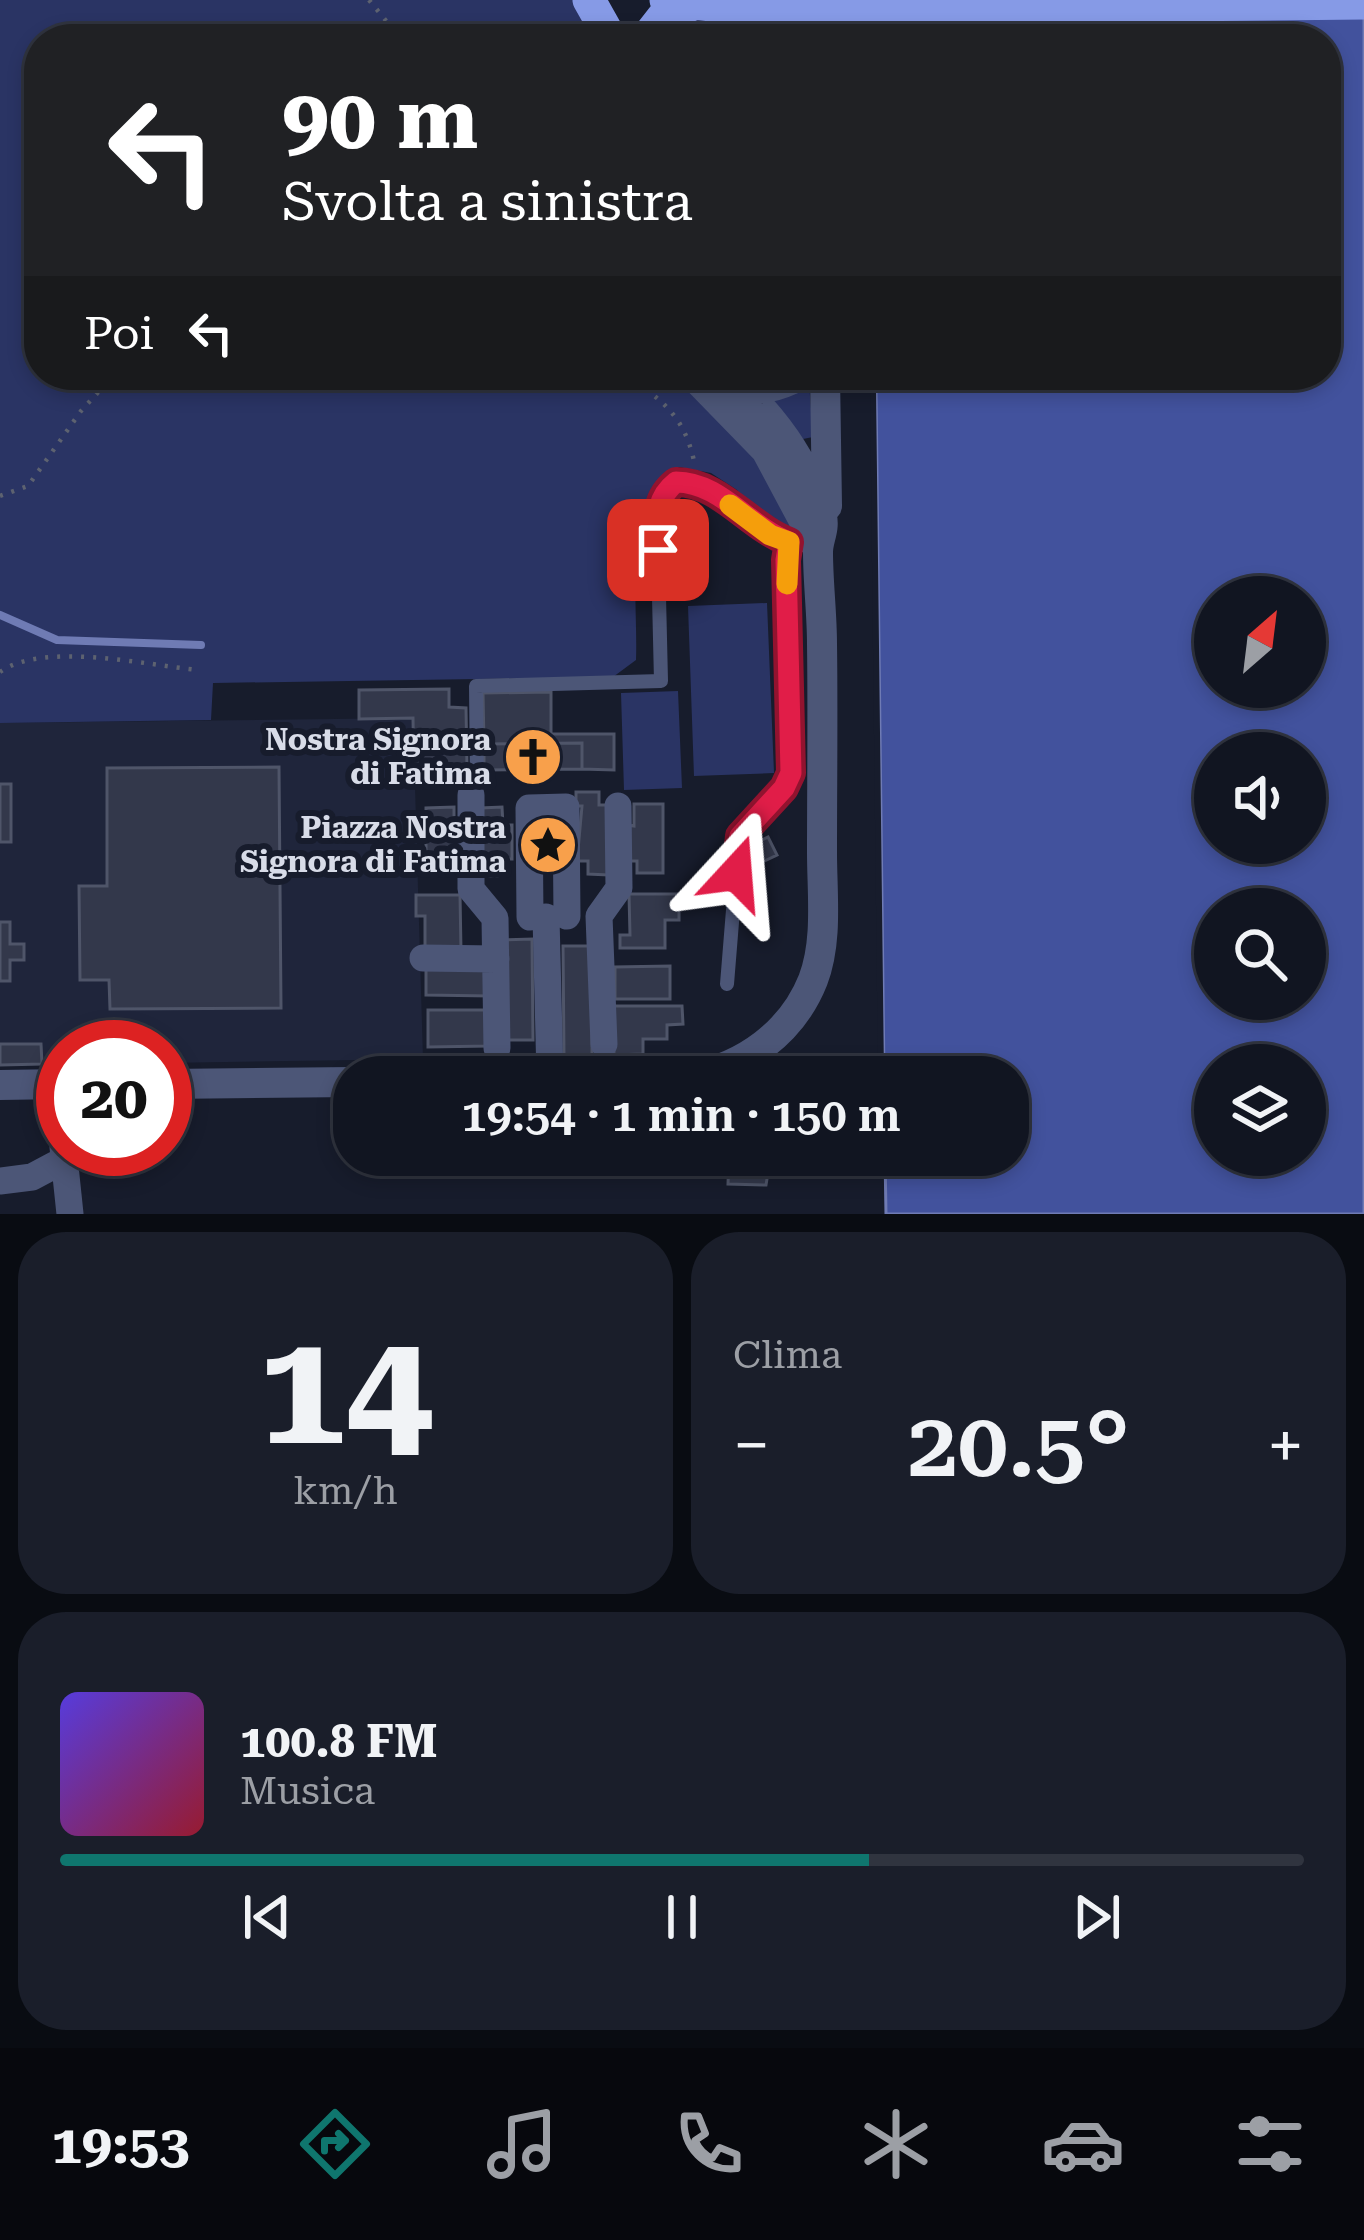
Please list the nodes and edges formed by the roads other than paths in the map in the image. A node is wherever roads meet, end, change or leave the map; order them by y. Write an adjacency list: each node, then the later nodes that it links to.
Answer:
1 (1364, 3): 2 (highway)
2 (691, 4): 3 (highway)
3 (658, 24)
4 (709, 390): 8 (street)
5 (739, 390): 8 (street)
6 (743, 390): 9 (street)
7 (825, 390): 9 (street)
8 (791, 496): 9 (street)
9 (810, 538): 10 (lane); 17 (lane); 21 (street)
10 (470, 795): 14 (street)
11 (618, 806): 12 (street)
12 (599, 916): 13 (street); 18 (street)
13 (548, 917): 14 (street); 20 (street)
14 (494, 918): 16 (street)
15 (423, 958): 16 (street)
16 (496, 959): 19 (street)
17 (727, 984)
18 (604, 1044)
19 (497, 1048)
20 (550, 1056)
21 (750, 1056)
22 (333, 1082): 24 (street)
23 (36, 1084): 25 (street)
24 (192, 1084)
25 (0, 1085)
26 (36, 1174): 28 (street)
27 (65, 1176): 29 (street)
28 (0, 1181)
29 (70, 1214)

